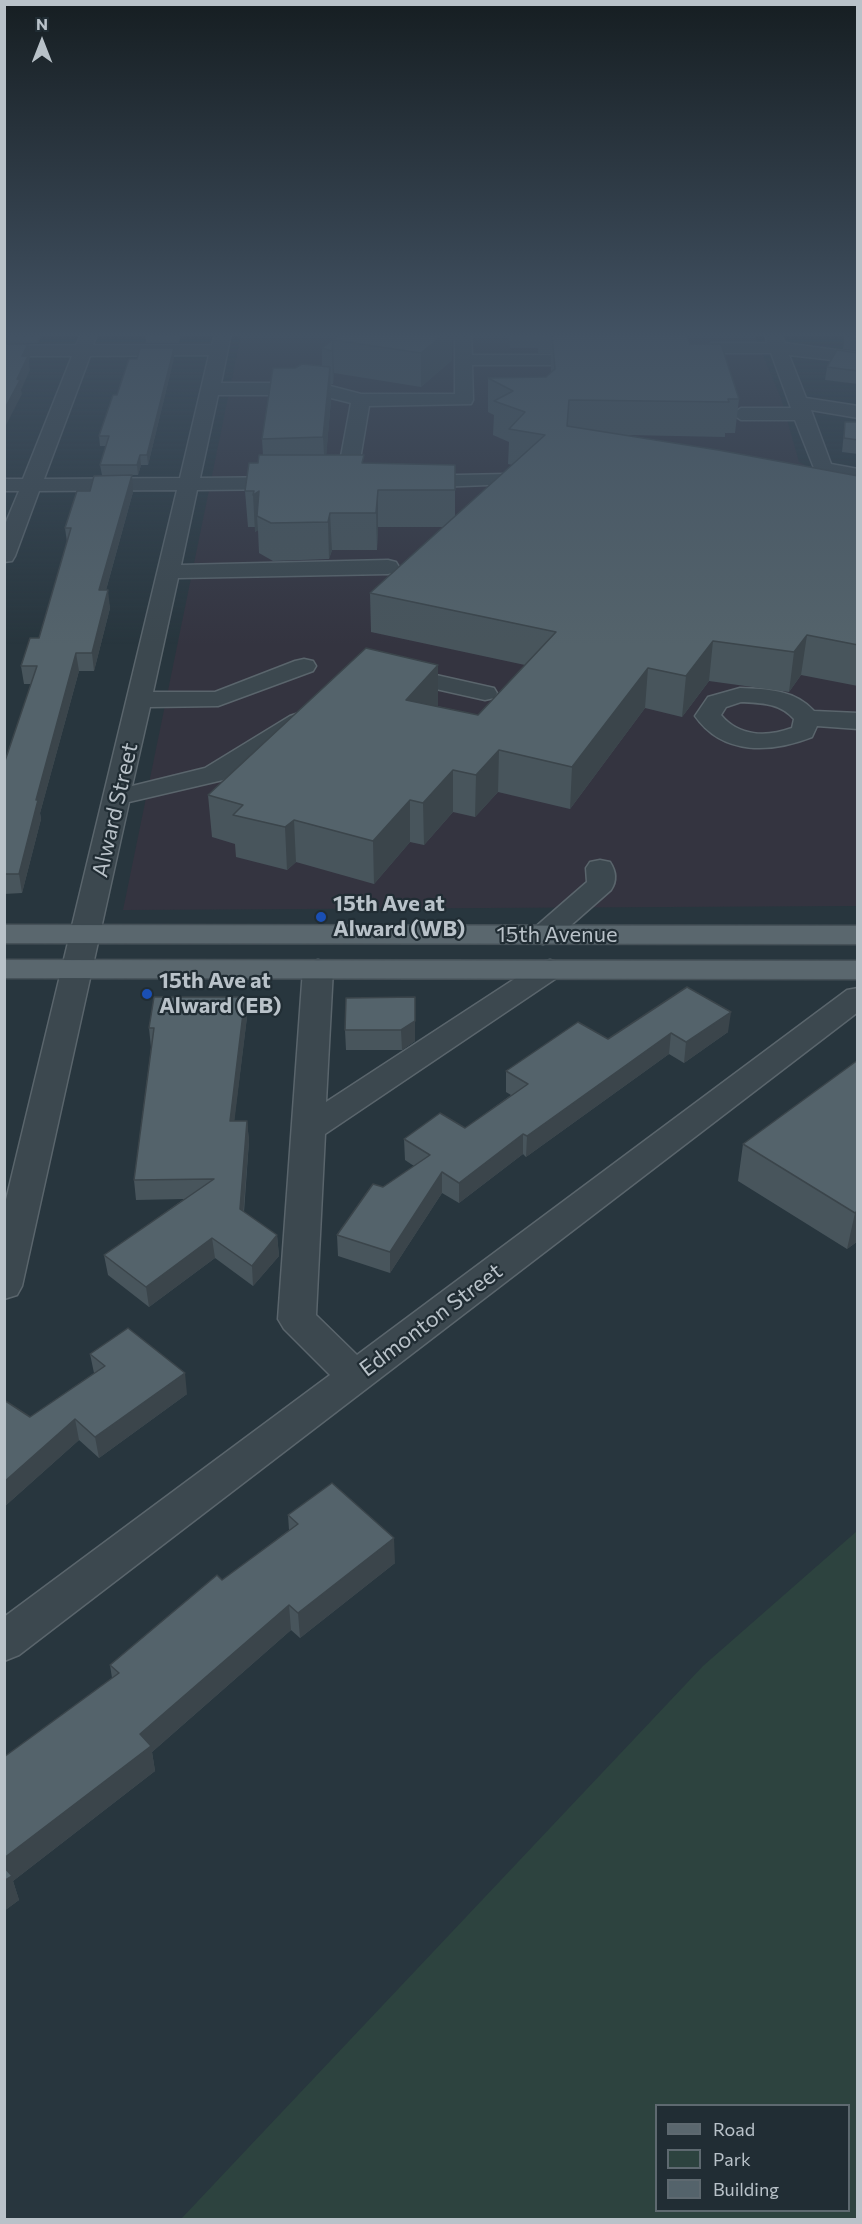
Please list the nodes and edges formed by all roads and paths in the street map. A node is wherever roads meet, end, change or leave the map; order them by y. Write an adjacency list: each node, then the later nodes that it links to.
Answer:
1 (50, 438): 11 (street)
2 (200, 438): 12 (street, Alward Street)
3 (354, 438): 9 (street)
4 (812, 438): 5 (street)
5 (858, 475)
6 (507, 480): 8 (street)
7 (369, 482): 9 (street)
8 (392, 482)
9 (346, 483): 12 (street)
10 (4, 485): 11 (street)
11 (32, 485): 12 (street); 13 (street)
12 (190, 485): 15 (street, Alward Street)
13 (4, 556)
14 (388, 567): 15 (street)
15 (170, 572): 19 (street, Alward Street)
16 (304, 666): 19 (street)
17 (373, 668): 18 (street)
18 (485, 693)
19 (141, 700): 23 (street, Alward Street)
20 (315, 709): 23 (street)
21 (807, 718): 22 (street)
22 (858, 721)
23 (118, 796): 27 (street, Alward Street)
24 (600, 868): 28 (street)
25 (858, 923): 29 (main road)
26 (4, 934): 27 (main road, 15th Avenue)
27 (86, 934): 28 (main road, 15th Avenue); 32 (street, Alward Street)
28 (543, 935): 29 (main road, 15th Avenue)
29 (825, 935): 30 (main road, 15th Avenue)
30 (858, 935)
31 (4, 969): 32 (main road, 15th Avenue)
32 (79, 969): 33 (main road, 15th Avenue); 38 (street, Alward Street)
33 (318, 969): 34 (main road, 15th Avenue); 37 (street)
34 (550, 969): 35 (main road, 15th Avenue); 37 (street)
35 (858, 970)
36 (858, 997): 39 (street, Edmonton Street)
37 (308, 1130): 39 (street)
38 (4, 1286)
39 (355, 1377): 40 (street, Edmonton Street)
40 (4, 1642)

